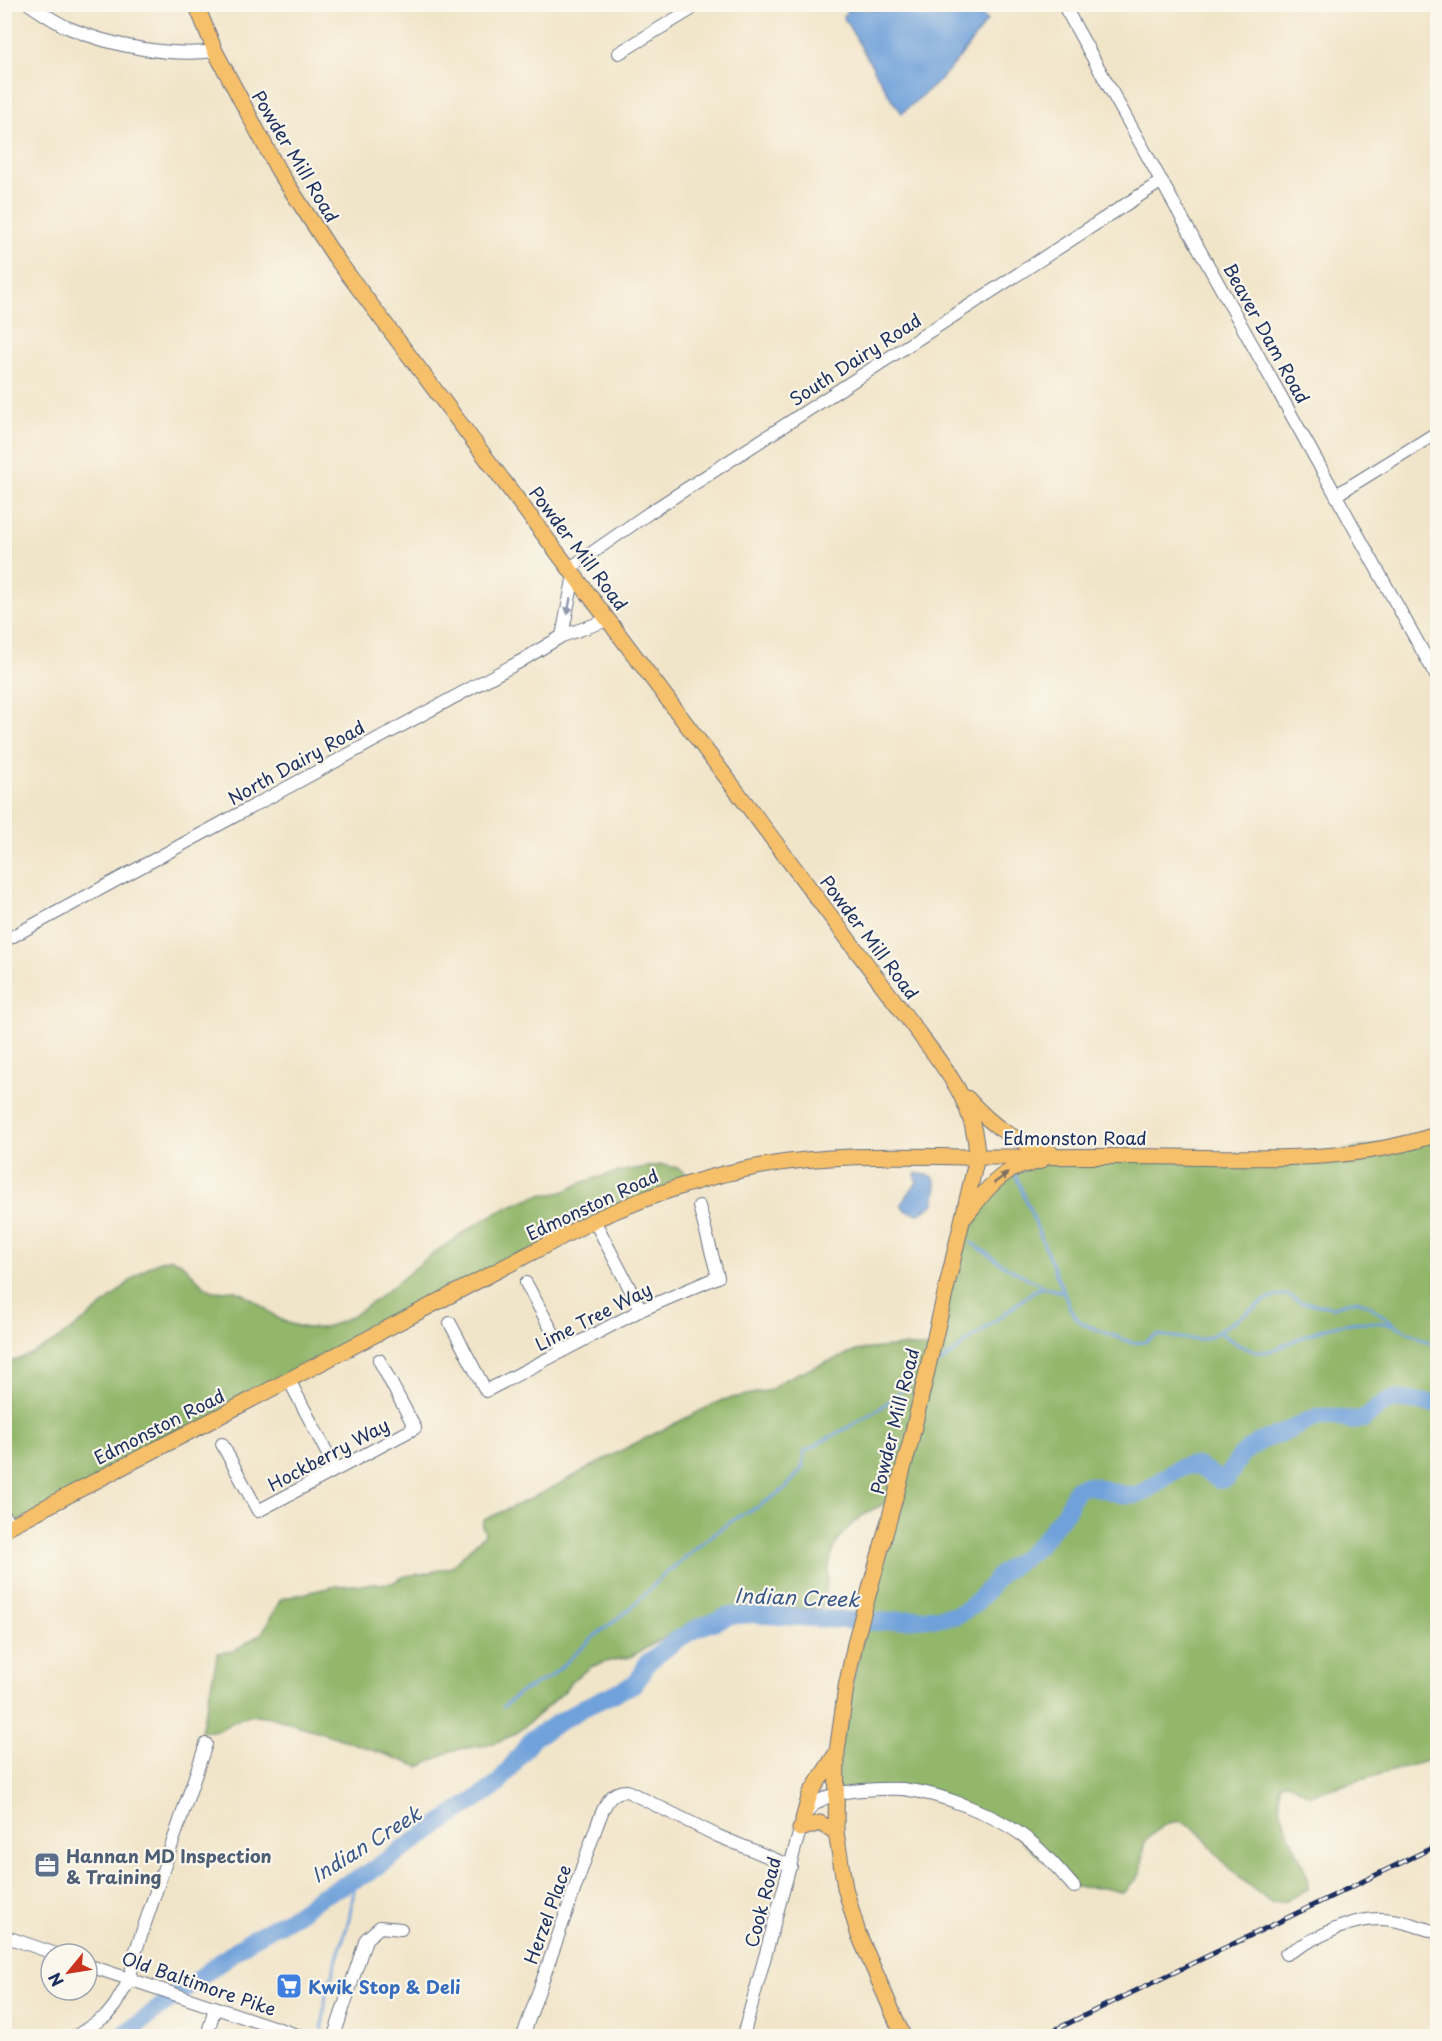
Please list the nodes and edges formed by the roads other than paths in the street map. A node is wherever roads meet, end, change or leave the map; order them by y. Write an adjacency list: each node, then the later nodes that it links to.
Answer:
1 (29, 4): 5 (street)
2 (196, 4): 5 (main road, Powder Mill Road)
3 (1063, 4): 7 (street, Beaver Dam Road)
4 (690, 10): 6 (street)
5 (215, 51): 10 (main road, Powder Mill Road)
6 (619, 53)
7 (1162, 181): 9 (street, Beaver Dam Road); 10 (street, South Dairy Road)
8 (1437, 432): 9 (street)
9 (1336, 495): 13 (street, Beaver Dam Road)
10 (572, 572): 11 (main road, Powder Mill Road); 12 (street, one-way to 12)
11 (608, 620): 12 (street, North Dairy Road); 15 (main road, Powder Mill Road)
12 (562, 636): 14 (street, North Dairy Road)
13 (1437, 679)
14 (4, 941)
15 (955, 1084): 17 (main road); 18 (main road, Powder Mill Road)
16 (1437, 1134): 17 (main road, Edmonston Road)
17 (1059, 1156): 18 (main road, Edmonston Road); 21 (main road, one-way to 17)
18 (977, 1157): 20 (main road, Edmonston Road); 21 (main road, Powder Mill Road)
19 (699, 1206): 23 (street, Lime Tree Way)
20 (594, 1220): 23 (street); 27 (main road, Edmonston Road)
21 (962, 1221): 32 (main road, Powder Mill Road)
22 (526, 1283): 25 (street)
23 (640, 1310): 25 (street, Lime Tree Way)
24 (450, 1323): 25 (street, Lime Tree Way)
25 (562, 1351)
26 (379, 1360): 29 (street, Hockberry Way)
27 (289, 1380): 29 (street); 30 (main road, Edmonston Road)
28 (222, 1444): 29 (street, Hockberry Way)
29 (336, 1470)
30 (7, 1523)
31 (206, 1744): 44 (street)
32 (837, 1752): 33 (main road, Powder Mill Road); 34 (main road)
33 (836, 1792): 34 (street); 35 (main road, Powder Mill Road); 37 (street)
34 (802, 1824): 35 (main road); 36 (street, Cook Road)
35 (836, 1832): 52 (main road, Powder Mill Road)
36 (791, 1866): 50 (street, Herzel Place); 51 (street, Cook Road)
37 (1074, 1887)
38 (402, 1929): 49 (street)
39 (1437, 1933): 42 (street)
40 (4, 1936): 41 (street)
41 (39, 1948)
42 (1286, 1954)
43 (99, 1969): 44 (street, Old Baltimore Pike)
44 (130, 1979): 45 (street, Old Baltimore Pike); 46 (street)
45 (215, 2007): 47 (street); 48 (street, Old Baltimore Pike)
46 (76, 2037)
47 (207, 2037)
48 (300, 2037)
49 (334, 2037)
50 (523, 2037)
51 (743, 2037)
52 (903, 2037)

